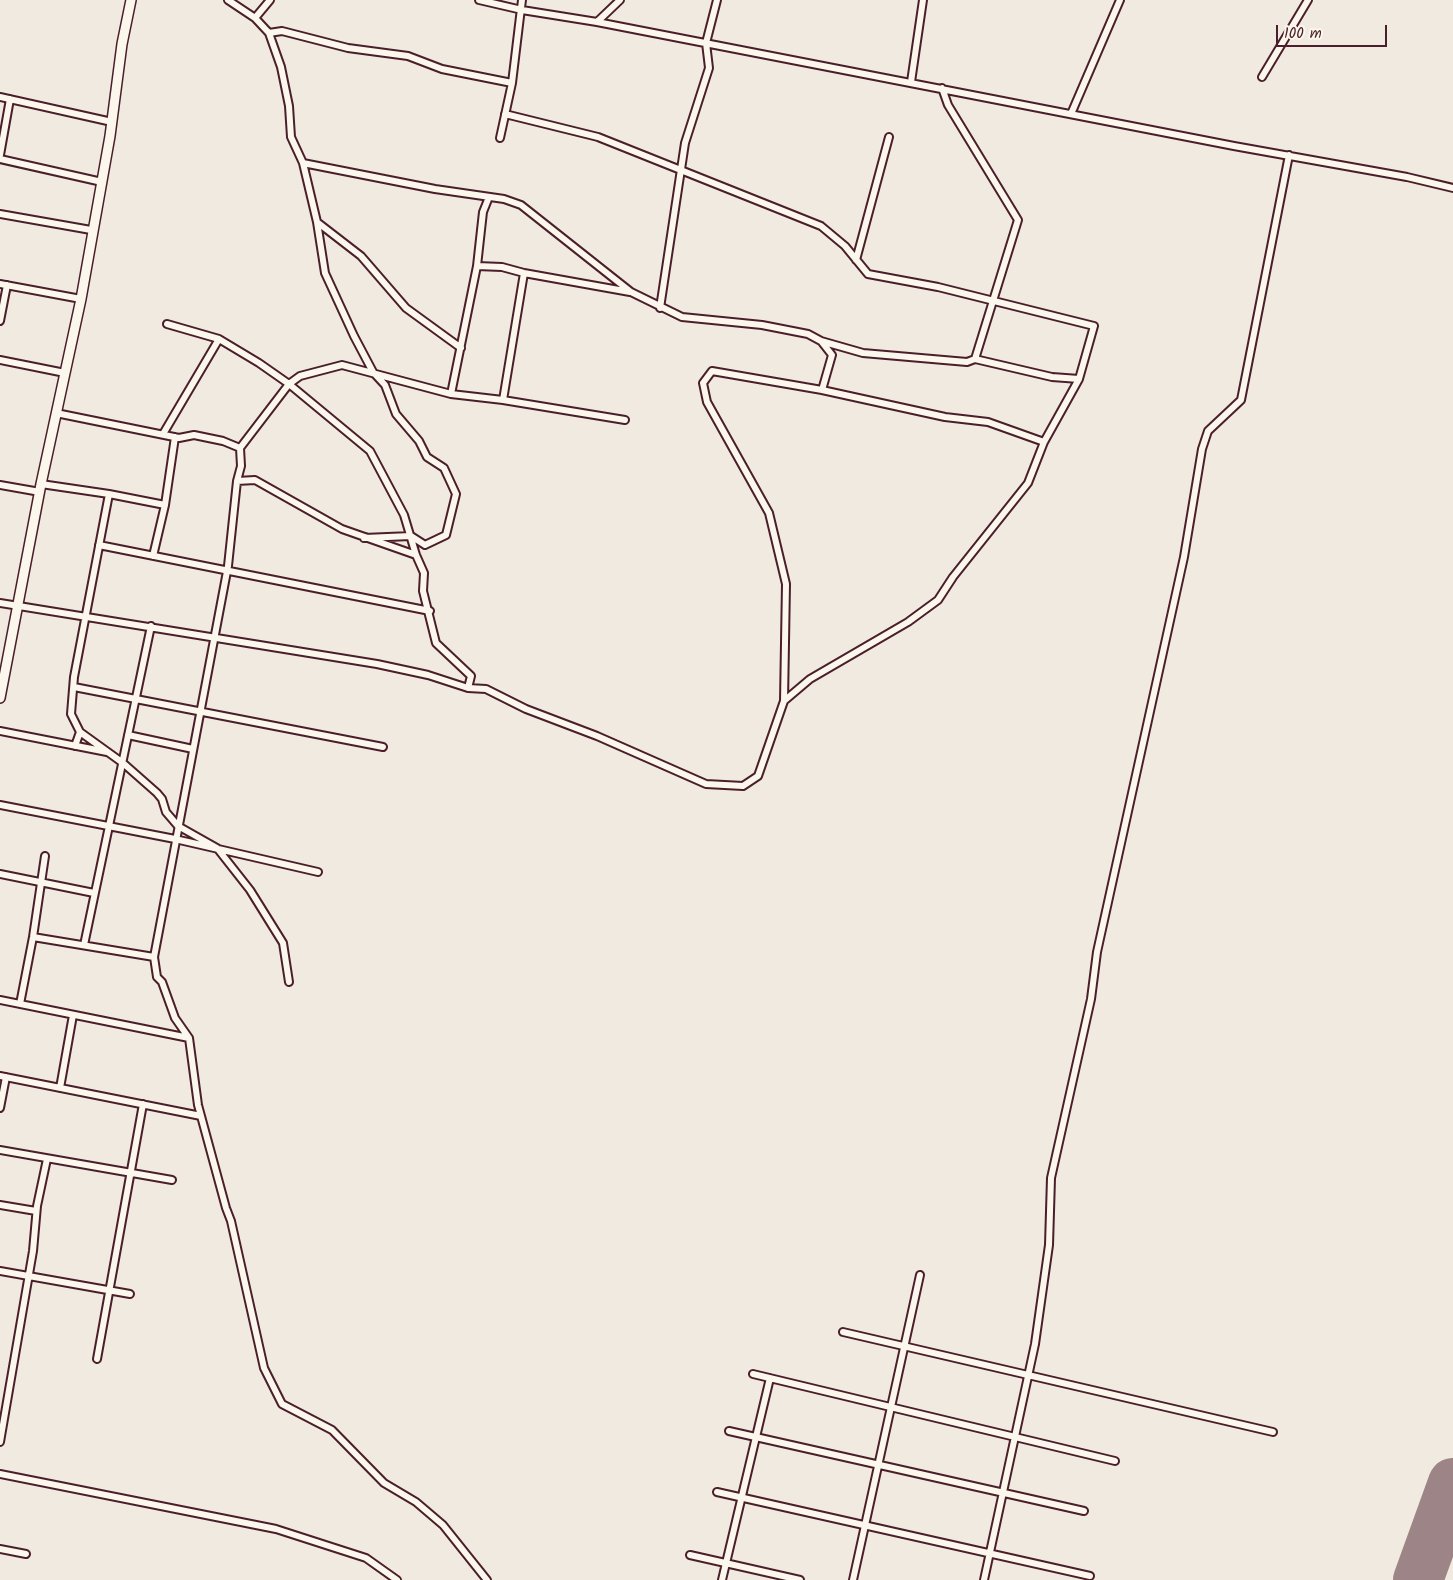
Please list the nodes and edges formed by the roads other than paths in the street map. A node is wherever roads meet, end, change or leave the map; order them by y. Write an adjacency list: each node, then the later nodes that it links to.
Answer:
1 (131, 0): 24 (main road)
2 (228, 0): 12 (street)
3 (270, 0): 12 (street)
4 (479, 0): 11 (street)
5 (522, 0): 11 (street)
6 (620, 0): 13 (street)
7 (717, 0): 15 (street)
8 (923, 0): 17 (street)
9 (1120, 0): 23 (street)
10 (1308, 0): 16 (street)
11 (522, 10): 13 (street); 18 (street)
12 (255, 18): 14 (street)
13 (597, 22): 15 (street)
14 (269, 33): 18 (street); 30 (street)
15 (706, 43): 17 (street); 31 (street)
16 (1262, 77)
17 (911, 82): 19 (street)
18 (512, 83): 22 (street)
19 (942, 88): 23 (street); 44 (street)
20 (0, 97): 21 (street)
21 (10, 99): 24 (street); 27 (street)
22 (506, 114): 26 (street); 31 (street)
23 (1071, 114): 28 (street)
24 (112, 122): 32 (main road)
25 (889, 137): 38 (street)
26 (500, 138)
27 (0, 155)
28 (1289, 155): 33 (street); 136 (street)
29 (0, 159): 32 (street)
30 (303, 163): 34 (street); 36 (street)
31 (680, 171): 38 (street); 45 (street)
32 (102, 182): 37 (main road)
33 (1453, 188)
34 (489, 197): 39 (street); 42 (street)
35 (0, 214): 37 (street)
36 (317, 222): 50 (street); 53 (street)
37 (91, 230): 43 (main road)
38 (856, 260): 44 (street)
39 (477, 266): 40 (street); 50 (street)
40 (524, 273): 42 (street); 59 (street)
41 (3, 285): 43 (street); 46 (street)
42 (631, 292): 45 (street)
43 (81, 299): 54 (main road)
44 (994, 302): 51 (street); 55 (street)
45 (660, 308): 49 (street)
46 (0, 320)
47 (167, 324): 48 (street)
48 (219, 340): 56 (street); 62 (street)
49 (822, 341): 51 (street); 57 (street)
50 (461, 348): 58 (street)
51 (975, 359): 55 (street)
52 (0, 360): 54 (street)
53 (374, 372): 56 (street); 58 (street); 71 (street)
54 (65, 373): 60 (main road)
55 (1079, 379): 64 (street)
56 (289, 384): 65 (street); 71 (street)
57 (822, 390): 64 (street); 88 (street)
58 (451, 394): 59 (street)
59 (503, 400): 61 (street)
60 (56, 413): 62 (street); 68 (main road)
61 (625, 420)
62 (163, 434): 63 (street)
63 (175, 437): 65 (street); 70 (street)
64 (1044, 442): 88 (street)
65 (240, 448): 66 (street)
66 (237, 480): 72 (street); 76 (street)
67 (0, 485): 68 (street)
68 (40, 488): 69 (street); 78 (main road)
69 (109, 494): 70 (street); 73 (street)
70 (165, 505): 75 (street)
71 (411, 536): 72 (street); 74 (street)
72 (364, 538): 74 (street)
73 (100, 545): 75 (street); 80 (street)
74 (416, 555): 79 (street)
75 (153, 556): 76 (street)
76 (227, 572): 79 (street); 82 (street)
77 (0, 604): 78 (street)
78 (17, 607): 80 (street); 83 (main road)
79 (430, 611): 85 (street)
80 (87, 617): 81 (street); 84 (street)
81 (151, 626): 82 (street); 87 (street)
82 (216, 639): 85 (street); 89 (street)
83 (2, 674): 86 (main road)
84 (74, 687): 87 (street); 91 (street)
85 (468, 688): 88 (street)
86 (0, 698)
87 (136, 699): 89 (street); 92 (street)
88 (784, 700)
89 (201, 711): 94 (street); 95 (street)
90 (0, 731): 93 (street)
91 (80, 732): 93 (street); 96 (street)
92 (128, 735): 95 (street); 97 (street)
93 (75, 746): 96 (street)
94 (383, 747)
95 (194, 749): 100 (street)
96 (110, 753): 97 (street)
97 (123, 760): 99 (street); 100 (street)
98 (0, 805): 99 (street)
99 (109, 826): 101 (street); 107 (street)
100 (178, 826): 101 (street); 102 (street)
101 (176, 839): 102 (street); 110 (street)
102 (218, 848): 104 (street); 111 (street)
103 (45, 856): 106 (street)
104 (318, 872)
105 (0, 874): 106 (street)
106 (40, 882): 107 (street); 108 (street)
107 (94, 893): 109 (street)
108 (33, 937): 109 (street); 113 (street)
109 (84, 945): 110 (street)
110 (154, 957): 115 (street)
111 (289, 982)
112 (0, 1000): 113 (street)
113 (20, 1004): 114 (street)
114 (73, 1015): 115 (street); 117 (street)
115 (189, 1038): 120 (street)
116 (3, 1076): 117 (street); 119 (street)
117 (60, 1088): 118 (street)
118 (143, 1104): 120 (street); 123 (street)
119 (0, 1108)
120 (201, 1116): 159 (street)
121 (0, 1150): 122 (street)
122 (47, 1160): 123 (street); 126 (street)
123 (130, 1173): 124 (street); 130 (street)
124 (172, 1180)
125 (0, 1205): 126 (street)
126 (36, 1212): 128 (street)
127 (0, 1271): 128 (street)
128 (29, 1275): 130 (street); 143 (street)
129 (920, 1275): 133 (street)
130 (109, 1290): 131 (street); 134 (street)
131 (130, 1294)
132 (843, 1332): 133 (street)
133 (905, 1345): 136 (street); 138 (street)
134 (97, 1359)
135 (754, 1374): 137 (street)
136 (1029, 1374): 140 (street); 142 (street)
137 (770, 1378): 138 (street); 141 (street)
138 (891, 1407): 142 (street); 145 (street)
139 (729, 1430): 141 (street)
140 (1273, 1432)
141 (756, 1436): 145 (street); 149 (street)
142 (1015, 1438): 144 (street); 148 (street)
143 (0, 1442)
144 (1115, 1461)
145 (878, 1464): 148 (street); 151 (street)
146 (0, 1474): 158 (street)
147 (716, 1492): 149 (street)
148 (1003, 1493): 150 (street); 154 (street)
149 (741, 1497): 151 (street); 156 (street)
150 (1084, 1511)
151 (865, 1525): 154 (street); 162 (street)
152 (0, 1548): 153 (street)
153 (26, 1554)
154 (989, 1554): 157 (street); 163 (street)
155 (690, 1555): 156 (street)
156 (726, 1563): 160 (street); 161 (street)
157 (1090, 1576)
158 (397, 1580)
159 (487, 1580)
160 (722, 1580)
161 (800, 1580)
162 (853, 1580)
163 (984, 1580)

